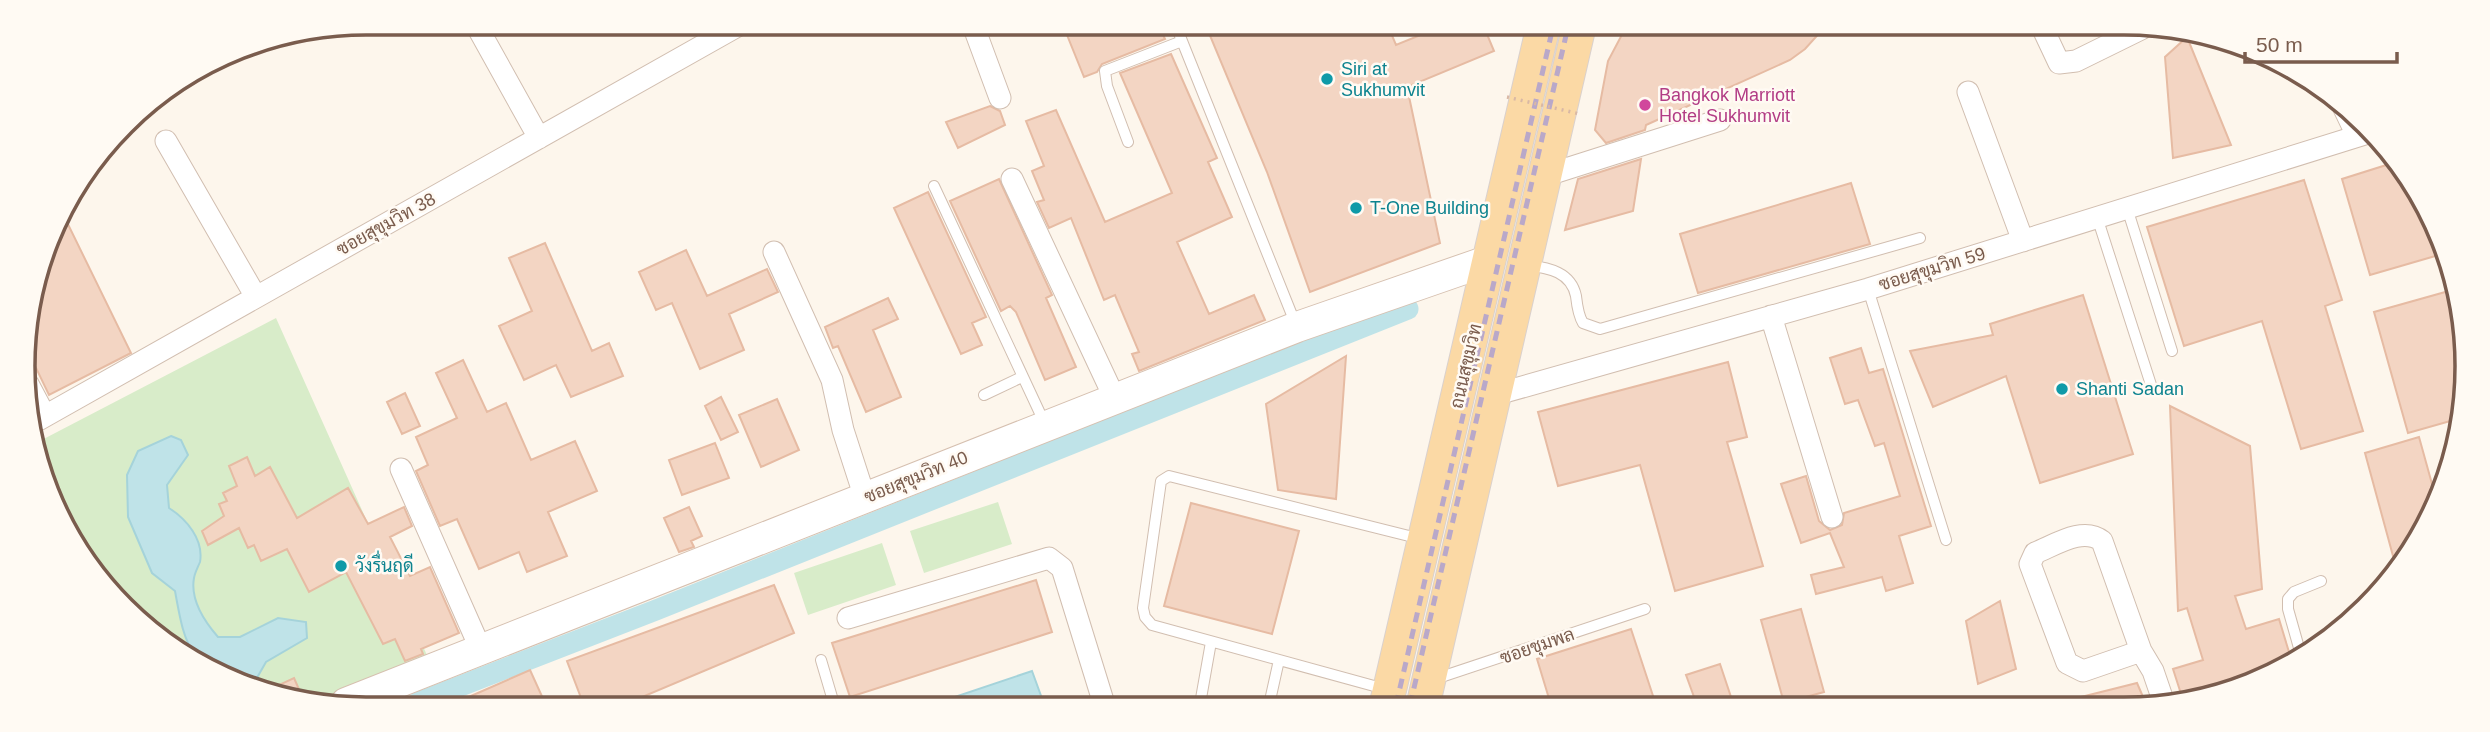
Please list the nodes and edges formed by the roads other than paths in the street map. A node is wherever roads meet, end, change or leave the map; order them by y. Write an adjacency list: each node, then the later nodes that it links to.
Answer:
1 (482, 35): 14 (street)
2 (702, 35): 14 (street, ซอยสุขุมวิท 38)
3 (977, 35): 11 (street)
4 (1180, 35): 9 (lane)
5 (1541, 35): 25 (main road, ถนนสุขุมวิท)
6 (1577, 35): 17 (main road, ถนนสุขุมวิท)
7 (2046, 35): 8 (street)
8 (2128, 35)
9 (1182, 41): 16 (lane); 30 (lane)
10 (1968, 92): 23 (street)
11 (1000, 97)
12 (1720, 120): 17 (street)
13 (2360, 135): 20 (street, ซอยสุขุมวิท 59)
14 (539, 138): 28 (street, ซอยสุขุมวิท 38)
15 (166, 141): 28 (street)
16 (1128, 142)
17 (1544, 176): 26 (main road, ถนนสุขุมวิท)
18 (1012, 179): 36 (street)
19 (934, 186): 32 (lane)
20 (2127, 208): 21 (street, ซอยสุขุมวิท 59); 31 (lane)
21 (2097, 217): 23 (street, ซอยสุขุมวิท 59); 33 (lane)
22 (1920, 238): 26 (lane)
23 (2023, 241): 27 (street, ซอยสุขุมวิท 59)
24 (774, 252): 40 (street)
25 (1490, 260): 26 (main road); 30 (street, ซอยสุขุมวิท 40); 42 (main road, ถนนสุขุมวิท)
26 (1524, 264): 35 (main road, ถนนสุขุมวิท)
27 (1868, 289): 29 (street, ซอยสุขุมวิท 59); 43 (lane)
28 (256, 297): 37 (street, ซอยสุขุมวิท 38)
29 (1771, 316): 35 (street, ซอยสุขุมวิท 59); 41 (street)
30 (1297, 327): 36 (street, ซอยสุขุมวิท 40)
31 (2172, 351)
32 (1022, 377): 34 (lane); 38 (lane)
33 (2153, 391)
34 (984, 395)
35 (1494, 395): 53 (main road, ถนนสุขุมวิท)
36 (1115, 399): 38 (street, ซอยสุขุมวิท 40)
37 (39, 419)
38 (1046, 425): 40 (street, ซอยสุขุมวิท 40)
39 (401, 469): 49 (street)
40 (865, 498): 49 (street, ซอยสุขุมวิท 40)
41 (1832, 517)
42 (1424, 540): 47 (lane); 60 (main road, ถนนสุขุมวิท)
43 (1946, 540)
44 (2321, 581): 48 (lane)
45 (1644, 609): 53 (lane, ซอยชุมพล)
46 (848, 618): 57 (street)
47 (1211, 642): 52 (lane); 58 (lane)
48 (2299, 647)
49 (481, 650): 55 (street, ซอยสุขุมวิท 40)
50 (2141, 651): 50 (street); 54 (street)
51 (821, 660): 56 (lane)
52 (1279, 660): 59 (lane); 60 (lane)
53 (1426, 693)
54 (2161, 695)
55 (362, 697)
56 (832, 697)
57 (1102, 697)
58 (1201, 697)
59 (1271, 697)
60 (1388, 697)

